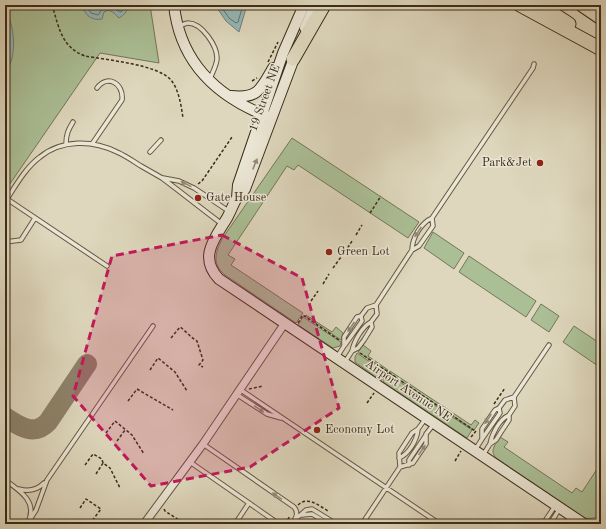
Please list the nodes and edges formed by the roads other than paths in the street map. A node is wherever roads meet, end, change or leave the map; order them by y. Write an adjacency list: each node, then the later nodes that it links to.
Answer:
1 (174, 5): 9 (street)
2 (304, 5): 12 (street, 19 Street NE)
3 (315, 5): 12 (street, 19 Street NE)
4 (324, 5): 12 (highway)
5 (520, 5): 11 (highway)
6 (540, 5): 10 (highway)
7 (582, 5): 8 (highway)
8 (601, 18)
9 (177, 27): 14 (street); 14 (lane)
10 (601, 45)
11 (601, 49)
12 (288, 56): 16 (street); 17 (street, 19 Street NE)
13 (534, 64): 27 (lane)
14 (210, 80): 16 (street)
15 (97, 88): 21 (lane)
16 (228, 95): 17 (street)
17 (267, 116): 25 (street, 19 Street NE)
18 (73, 122): 20 (lane)
19 (160, 140): 22 (lane)
20 (66, 144): 21 (lane); 24 (lane)
21 (92, 144): 23 (lane)
22 (150, 152)
23 (161, 178): 25 (lane, one-way to 23); 28 (lane)
24 (6, 201): 26 (lane)
25 (230, 212): 28 (street, 19 Street NE)
26 (36, 218): 29 (lane); 31 (lane)
27 (432, 218): 30 (lane, one-way to 30); 30 (lane)
28 (223, 224): 32 (street, 19 Street NE)
29 (5, 242)
30 (412, 250): 33 (lane)
31 (107, 266)
32 (219, 279): 34 (street, Airport Avenue NE)
33 (376, 305): 37 (lane); 37 (lane, one-way to 37)
34 (285, 323): 37 (street, Airport Avenue NE); 38 (street)
35 (153, 326): 46 (lane)
36 (549, 345): 39 (lane)
37 (340, 360): 40 (street, Airport Avenue NE)
38 (241, 390): 41 (street); 48 (lane)
39 (514, 397): 42 (lane); 42 (lane, one-way to 42)
40 (430, 421): 42 (street, Airport Avenue NE); 44 (lane); 44 (lane, one-way to 40)
41 (203, 444): 43 (street); 51 (lane, one-way to 41)
42 (478, 453): 50 (street, Airport Avenue NE)
43 (190, 462): 49 (lane); 53 (street)
44 (400, 467): 48 (lane)
45 (5, 480): 47 (lane)
46 (47, 480): 47 (lane); 52 (lane)
47 (16, 488): 52 (lane)
48 (386, 488): 59 (lane); 60 (lane)
49 (249, 503): 54 (lane); 55 (lane)
50 (558, 507): 61 (lane); 62 (lane); 63 (street, Airport Avenue NE)
51 (297, 518): 56 (lane); 57 (lane); 58 (lane)
52 (28, 522)
53 (144, 524)
54 (235, 524)
55 (279, 524)
56 (292, 524)
57 (329, 524)
58 (335, 524)
59 (362, 524)
60 (440, 524)
61 (543, 524)
62 (550, 524)
63 (584, 524)

